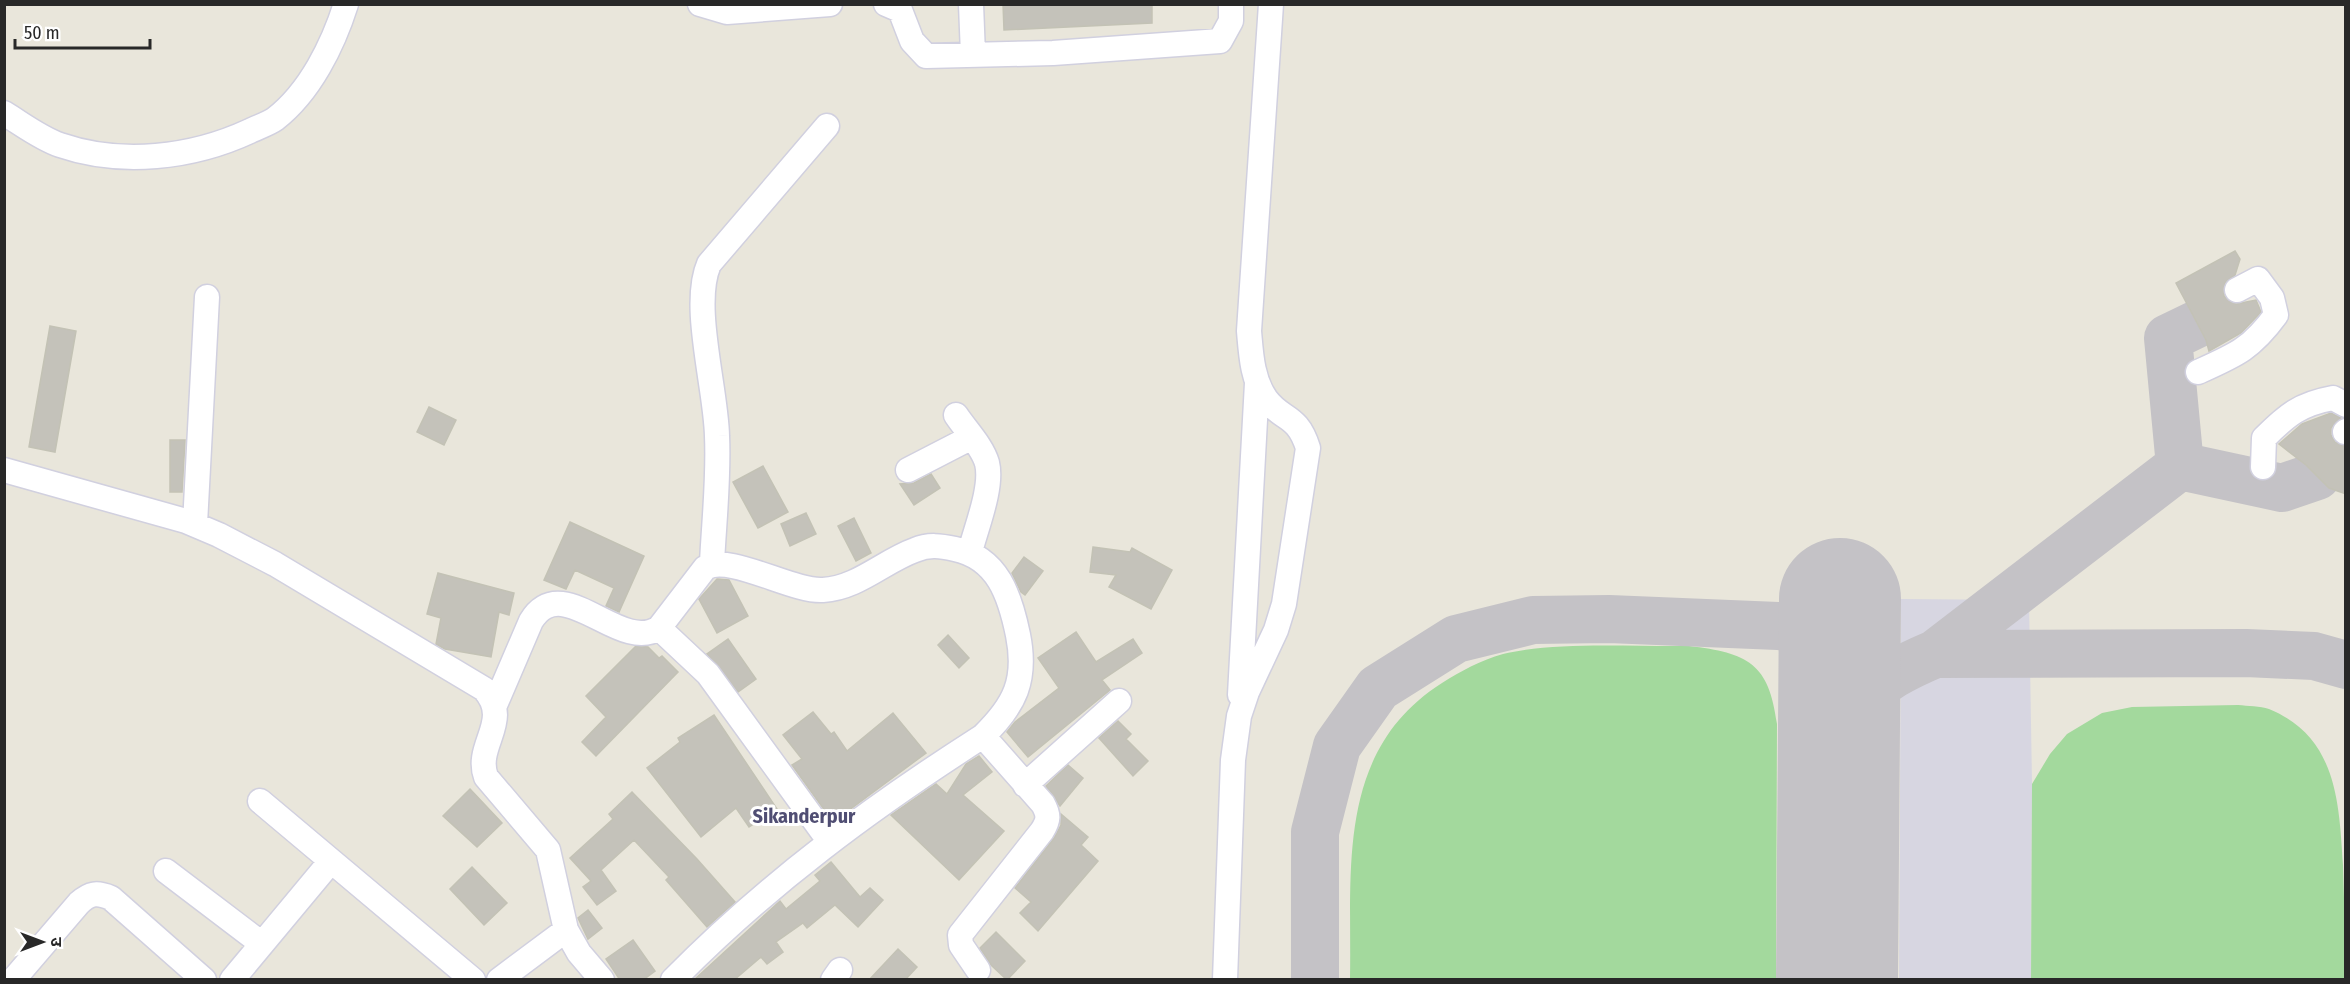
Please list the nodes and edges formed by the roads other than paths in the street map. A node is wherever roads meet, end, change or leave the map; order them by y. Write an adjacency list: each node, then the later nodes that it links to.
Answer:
1 (346, 4): 9 (street)
2 (700, 4): 3 (street)
3 (831, 4)
4 (886, 4): 8 (street)
5 (971, 4): 8 (street)
6 (1231, 13): 7 (street); 8 (street)
7 (1270, 14): 14 (street)
8 (973, 55)
9 (4, 113)
10 (826, 126): 23 (street)
11 (2237, 290): 13 (street)
12 (207, 297): 21 (street)
13 (2198, 372)
14 (1257, 381): 27 (street); 27 (street)
15 (2346, 405): 18 (street)
16 (956, 415): 17 (street)
17 (972, 437): 20 (street); 22 (street)
18 (2263, 468)
19 (4, 470): 21 (street)
20 (908, 470)
21 (195, 524): 26 (street)
22 (970, 552): 23 (street); 28 (street)
23 (711, 563): 24 (street)
24 (659, 627): 26 (street); 31 (street)
25 (1119, 701): 29 (street)
26 (495, 705): 34 (street)
27 (1239, 716): 44 (street)
28 (983, 736): 29 (street); 31 (street)
29 (1025, 785): 36 (street)
30 (260, 801): 32 (street)
31 (830, 842): 43 (street)
32 (331, 861): 35 (street); 40 (street)
33 (166, 871): 35 (street)
34 (566, 930): 41 (street); 42 (street)
35 (262, 944): 39 (street)
36 (978, 970)
37 (13, 980): 38 (street)
38 (204, 980)
39 (232, 980)
40 (473, 980)
41 (499, 980)
42 (602, 980)
43 (673, 980)
44 (1225, 980)

